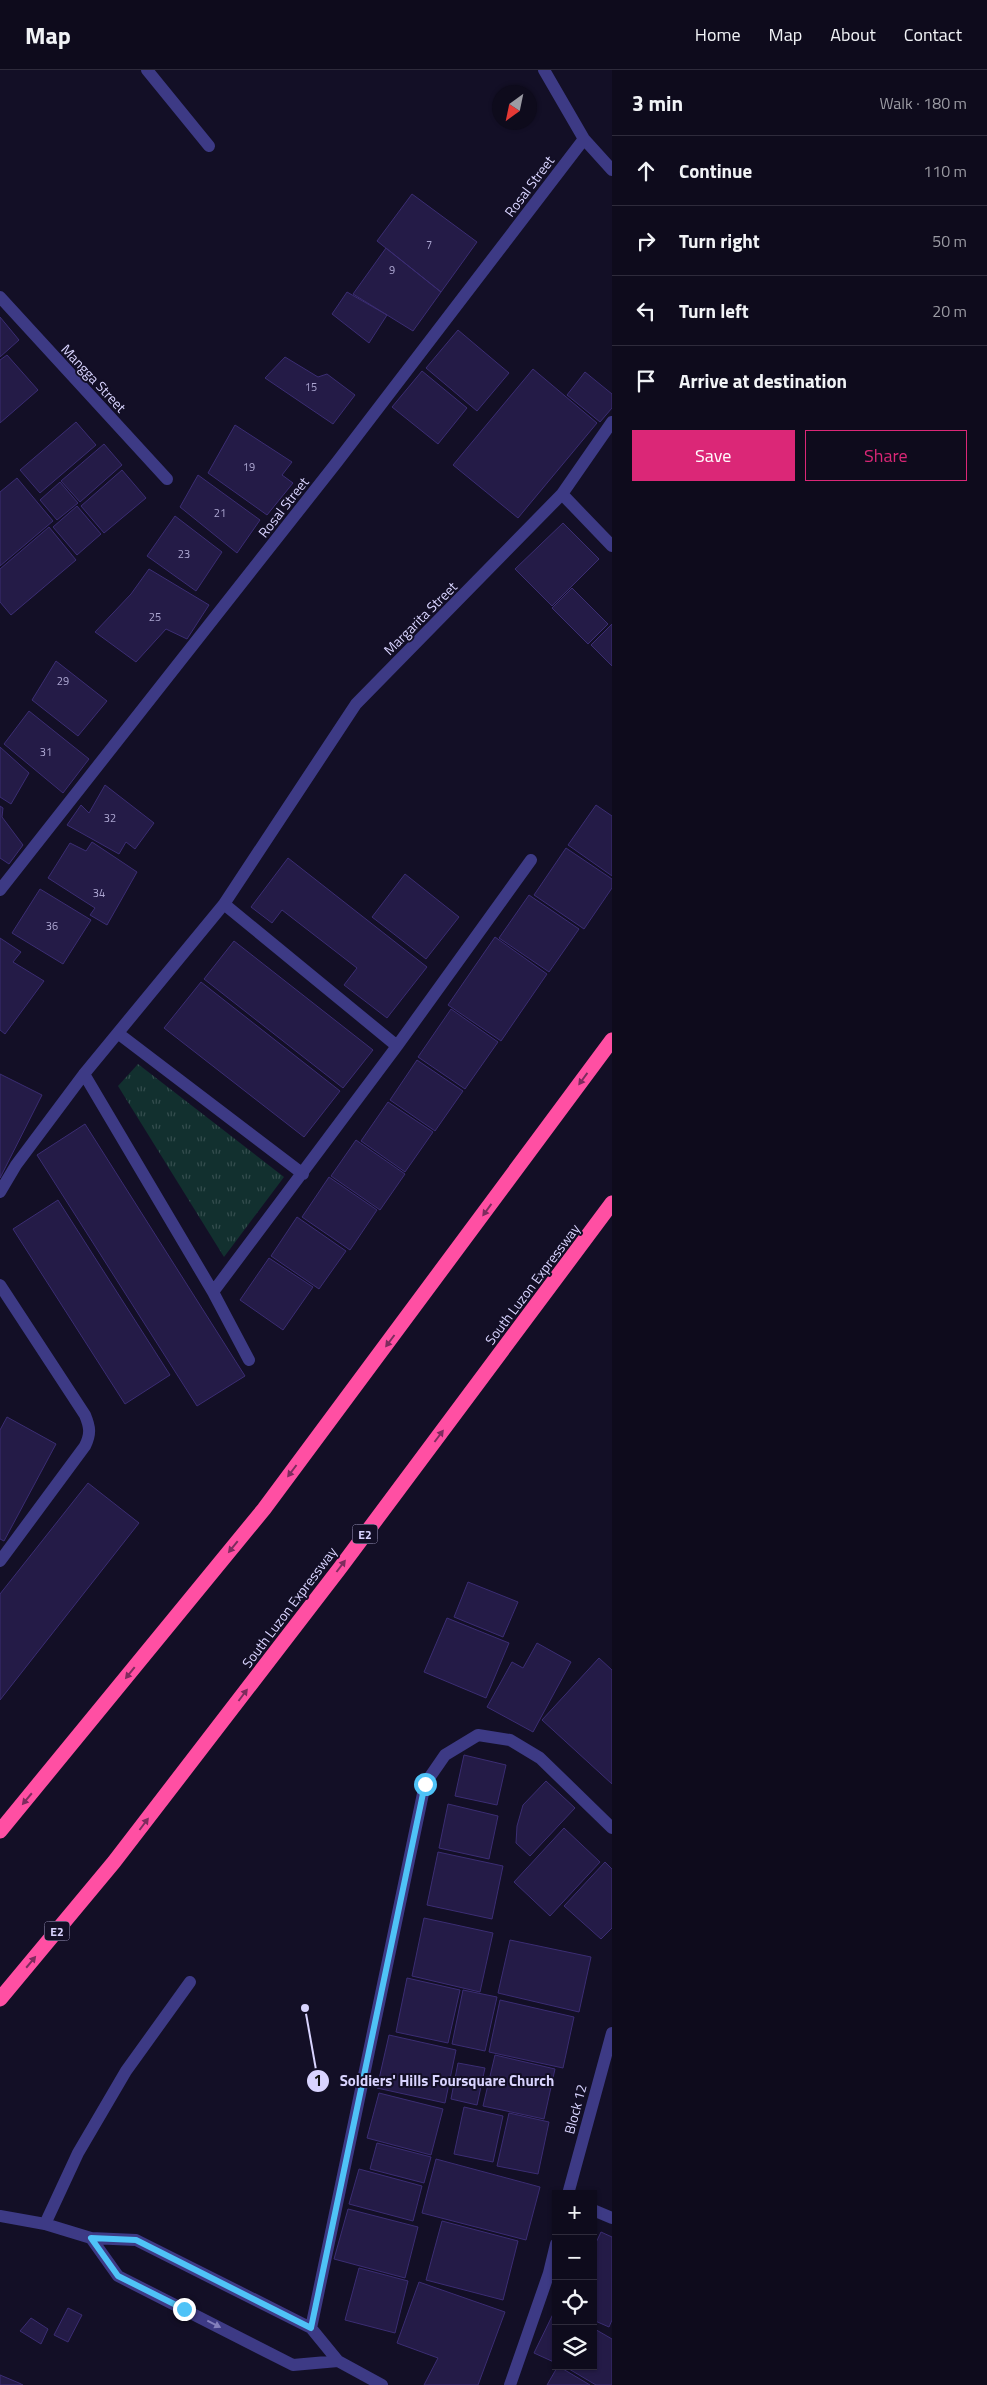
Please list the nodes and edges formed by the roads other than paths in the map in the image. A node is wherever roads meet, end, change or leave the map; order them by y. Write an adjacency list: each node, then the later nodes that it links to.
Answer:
1 (147, 70): 4 (street)
2 (544, 70): 3 (street)
3 (584, 139): 5 (street); 12 (street, Rosal Street)
4 (209, 146)
5 (612, 170)
6 (0, 297): 8 (street, Mangga Street)
7 (612, 422): 9 (street, Margarita Street)
8 (167, 479)
9 (562, 494): 10 (street); 13 (street, Margarita Street)
10 (612, 546)
11 (531, 860): 16 (street)
12 (0, 890)
13 (224, 904): 14 (street, Margarita Street); 16 (street)
14 (119, 1034): 17 (street, Margarita Street); 18 (street)
15 (612, 1040): 26 (highway, one-way to 26)
16 (397, 1046): 18 (street)
17 (84, 1074): 19 (street, Margarita Street); 22 (street)
18 (303, 1174): 22 (street)
19 (0, 1192)
20 (612, 1203): 28 (highway, South Luzon Expressway / E2, one-way to 20)
21 (0, 1284): 24 (street)
22 (213, 1292): 23 (street)
23 (249, 1360)
24 (0, 1561)
25 (612, 1828): 37 (street)
26 (0, 1831)
27 (190, 1982): 34 (street)
28 (0, 2000)
29 (612, 2033): 30 (street, Block 12)
30 (569, 2190)
31 (597, 2212): 33 (street)
32 (0, 2216): 34 (street)
33 (612, 2218)
34 (45, 2224): 35 (street)
35 (91, 2238): 37 (street); 38 (street, one-way to 38)
36 (552, 2258): 40 (street)
37 (311, 2328): 38 (street)
38 (338, 2361): 39 (street)
39 (382, 2385)
40 (510, 2385)

